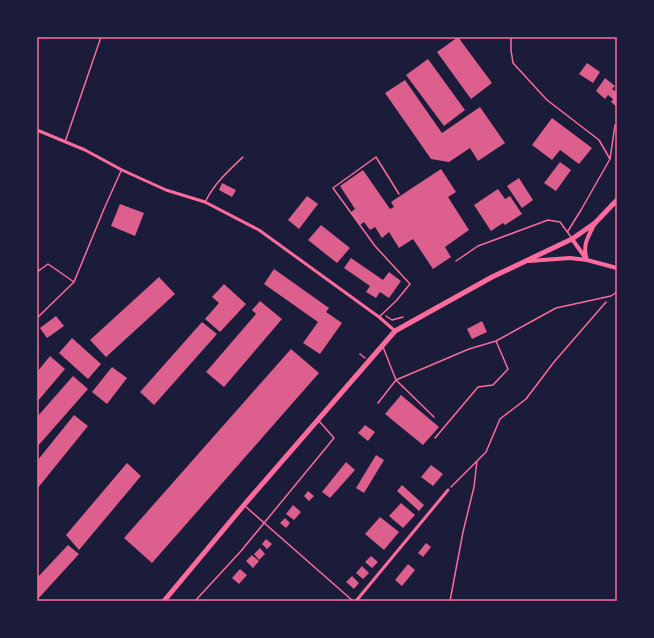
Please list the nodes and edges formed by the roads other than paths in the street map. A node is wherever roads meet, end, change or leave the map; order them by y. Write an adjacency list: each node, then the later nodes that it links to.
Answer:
1 (101, 37): 5 (lane)
2 (511, 37): 7 (lane)
3 (615, 125): 7 (lane)
4 (37, 130): 5 (street)
5 (66, 142): 8 (street)
6 (244, 157): 11 (lane)
7 (610, 159): 13 (lane)
8 (122, 170): 11 (street); 20 (lane)
9 (399, 194): 22 (lane)
10 (617, 200): 12 (main road)
11 (205, 202): 22 (street)
12 (595, 223): 14 (main road); 16 (street)
13 (568, 231): 14 (lane); 15 (lane)
14 (572, 239): 16 (street); 17 (main road)
15 (456, 260)
16 (587, 260): 17 (street); 18 (street)
17 (526, 261): 24 (main road)
18 (617, 268)
19 (37, 272): 20 (lane)
20 (74, 282): 23 (lane)
21 (617, 292): 25 (lane)
22 (379, 317): 24 (street)
23 (37, 318)
24 (395, 331): 26 (main road)
25 (496, 341): 27 (lane); 31 (lane)
26 (382, 346): 27 (lane); 30 (main road)
27 (396, 380): 28 (lane); 29 (lane)
28 (378, 403)
29 (434, 417)
30 (318, 420): 33 (main road); 34 (lane)
31 (435, 438)
32 (448, 490): 37 (street)
33 (244, 505): 34 (lane); 35 (main road)
34 (264, 523): 36 (lane); 37 (lane)
35 (164, 601)
36 (195, 601)
37 (355, 601)

